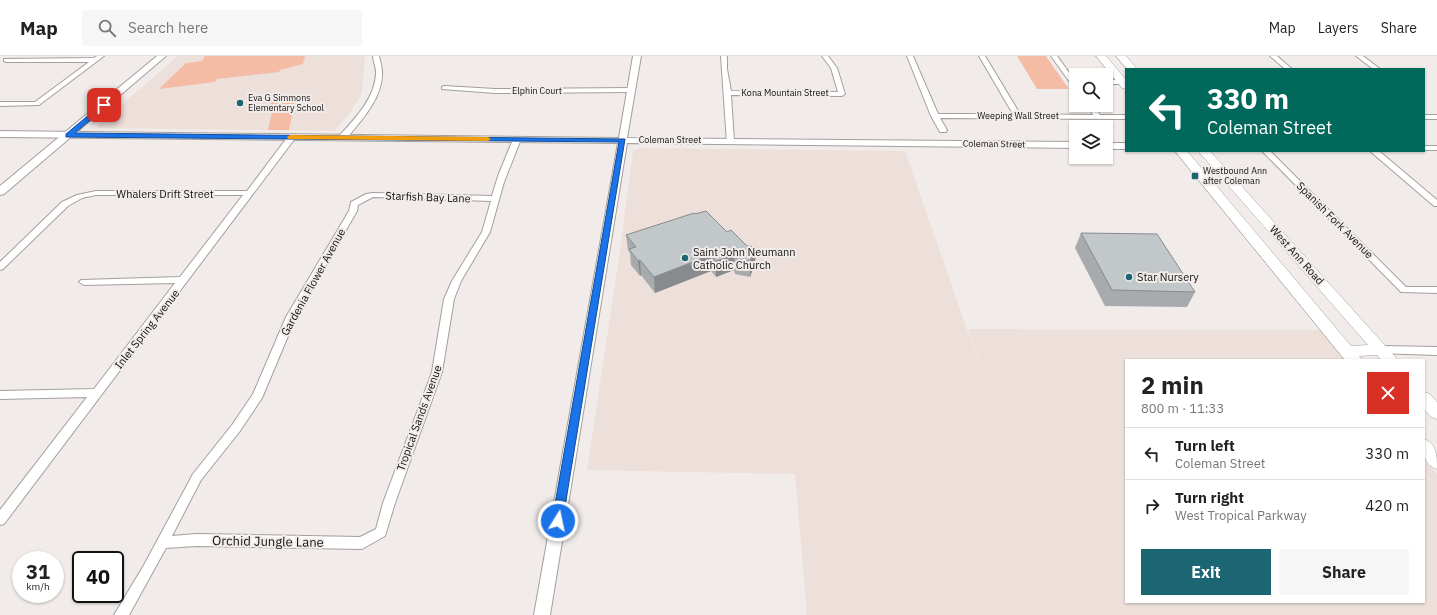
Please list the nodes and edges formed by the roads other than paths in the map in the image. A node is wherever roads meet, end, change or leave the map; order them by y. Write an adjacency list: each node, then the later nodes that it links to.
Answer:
1 (12, 56): 15 (street)
2 (162, 56): 36 (main road)
3 (376, 56): 38 (street)
4 (637, 56): 24 (street)
5 (724, 56): 25 (street)
6 (825, 56): 25 (street, Kona Mountain Street)
7 (910, 56): 28 (street)
8 (982, 56): 29 (street)
9 (1054, 56): 19 (street)
10 (1101, 56): 21 (main road)
11 (1110, 56): 21 (main road)
12 (1121, 56): 16 (main road)
13 (1273, 56): 17 (street)
14 (1359, 56): 18 (street)
15 (99, 58): 26 (street)
16 (1131, 68)
17 (1288, 68)
18 (1376, 68)
19 (1069, 75)
20 (1113, 78): 21 (street)
21 (1124, 79): 22 (street)
22 (1113, 81)
23 (444, 88): 24 (street, Elphin Court)
24 (631, 90): 40 (street)
25 (728, 93): 41 (street)
26 (0, 104)
27 (1095, 112): 30 (street)
28 (935, 116): 29 (street, Weeping Wall Street); 34 (street)
29 (1017, 116): 30 (street, Weeping Wall Street)
30 (1098, 117): 31 (street, Weeping Wall Street)
31 (1125, 117)
32 (1425, 117): 33 (street)
33 (1437, 117)
34 (943, 130)
35 (0, 134): 36 (street, Coleman Street)
36 (69, 135): 37 (street, Coleman Street); 51 (main road)
37 (292, 137): 38 (street, Coleman Street); 52 (street, Inlet Spring Avenue)
38 (342, 138): 39 (street, Coleman Street)
39 (517, 139): 40 (street, Coleman Street); 53 (street, Tropical Sands Avenue)
40 (623, 140): 41 (street, Coleman Street); 73 (street)
41 (730, 141): 42 (street, Coleman Street)
42 (1069, 145)
43 (1113, 146): 44 (street)
44 (1125, 146)
45 (1425, 148): 46 (street)
46 (1437, 148)
47 (1182, 152): 62 (main road, West Ann Road)
48 (1205, 152): 61 (main road, West Ann Road)
49 (1267, 152): 59 (street, Spanish Fork Avenue)
50 (1375, 152): 55 (street)
51 (0, 192)
52 (250, 193): 56 (street, Whalers Drift Street); 57 (street, Inlet Spring Avenue)
53 (496, 198): 54 (street, Starfish Bay Lane); 70 (street, Tropical Sands Avenue)
54 (361, 200): 71 (street, Gardenia Flower Avenue)
55 (1437, 204)
56 (0, 268)
57 (184, 280): 58 (street); 63 (street, Inlet Spring Avenue)
58 (84, 282)
59 (1437, 290)
60 (1437, 351): 61 (street)
61 (1386, 355): 62 (main road)
62 (1350, 356)
63 (97, 393): 64 (street); 69 (street, Inlet Spring Avenue)
64 (0, 395)
65 (1425, 399): 66 (main road)
66 (1437, 413)
67 (1425, 447): 68 (main road)
68 (1437, 462)
69 (0, 520)
70 (373, 538): 71 (street, Orchid Jungle Lane)
71 (162, 543): 72 (street, Gardenia Flower Avenue)
72 (121, 615)
73 (542, 615)

